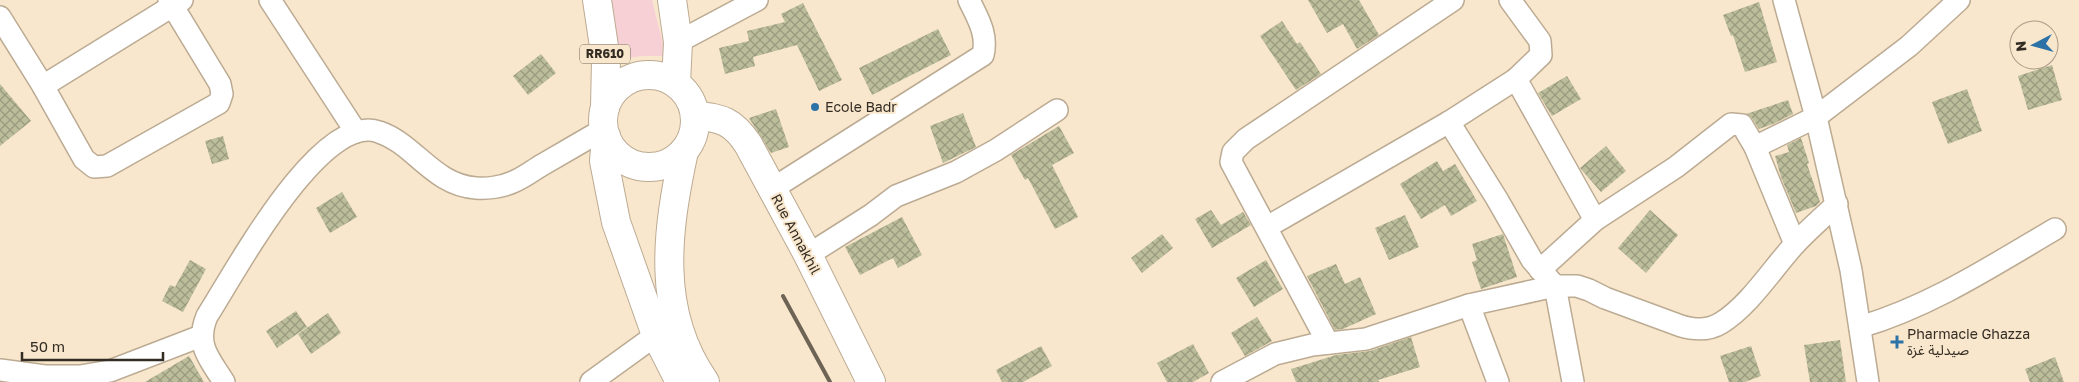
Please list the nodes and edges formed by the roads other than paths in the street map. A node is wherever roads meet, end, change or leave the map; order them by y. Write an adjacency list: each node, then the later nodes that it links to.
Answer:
1 (270, 0): 21 (street)
2 (597, 0): 20 (main road, RR610)
3 (672, 0): 12 (main road)
4 (757, 0): 12 (street)
5 (969, 0): 24 (street)
6 (1453, 0): 27 (street)
7 (1510, 0): 13 (street)
8 (1784, 0): 18 (street)
9 (1959, 0): 18 (street)
10 (175, 2): 15 (street); 15 (street)
11 (0, 17): 15 (street)
12 (678, 42): 14 (main road)
13 (1516, 79): 19 (street); 26 (street)
14 (676, 83): 17 (main road); 20 (main road, RR610)
15 (43, 86)
16 (1057, 110): 30 (street)
17 (695, 115): 23 (main road, RR610); 24 (main road, Rue Annakhil)
18 (1816, 117): 22 (street); 25 (street)
19 (1449, 122): 27 (street); 31 (street)
20 (605, 125): 21 (street); 23 (main road); 35 (main road, RR610)
21 (356, 132): 36 (street)
22 (1755, 146): 26 (street); 29 (street)
23 (684, 151): 35 (main road, RR610)
24 (772, 189): 30 (main road, Rue Annakhil)
25 (1837, 204): 29 (street); 34 (street)
26 (1595, 220): 31 (street)
27 (1267, 227): 37 (street)
28 (2055, 229): 34 (street)
29 (1795, 244): 32 (street)
30 (808, 255): 44 (main road, Rue Annakhil)
31 (1540, 270): 32 (street)
32 (1555, 286): 33 (street); 47 (street)
33 (1469, 305): 37 (street); 46 (street)
34 (1860, 327): 48 (street)
35 (666, 329): 41 (street); 42 (main road, RR610); 43 (main road, RR610)
36 (201, 336): 38 (street); 40 (street)
37 (1328, 343): 39 (street)
38 (0, 370)
39 (1252, 376): 45 (street)
40 (224, 382)
41 (591, 382)
42 (680, 382)
43 (705, 382)
44 (872, 382)
45 (1222, 382)
46 (1498, 382)
47 (1574, 382)
48 (1868, 382)

